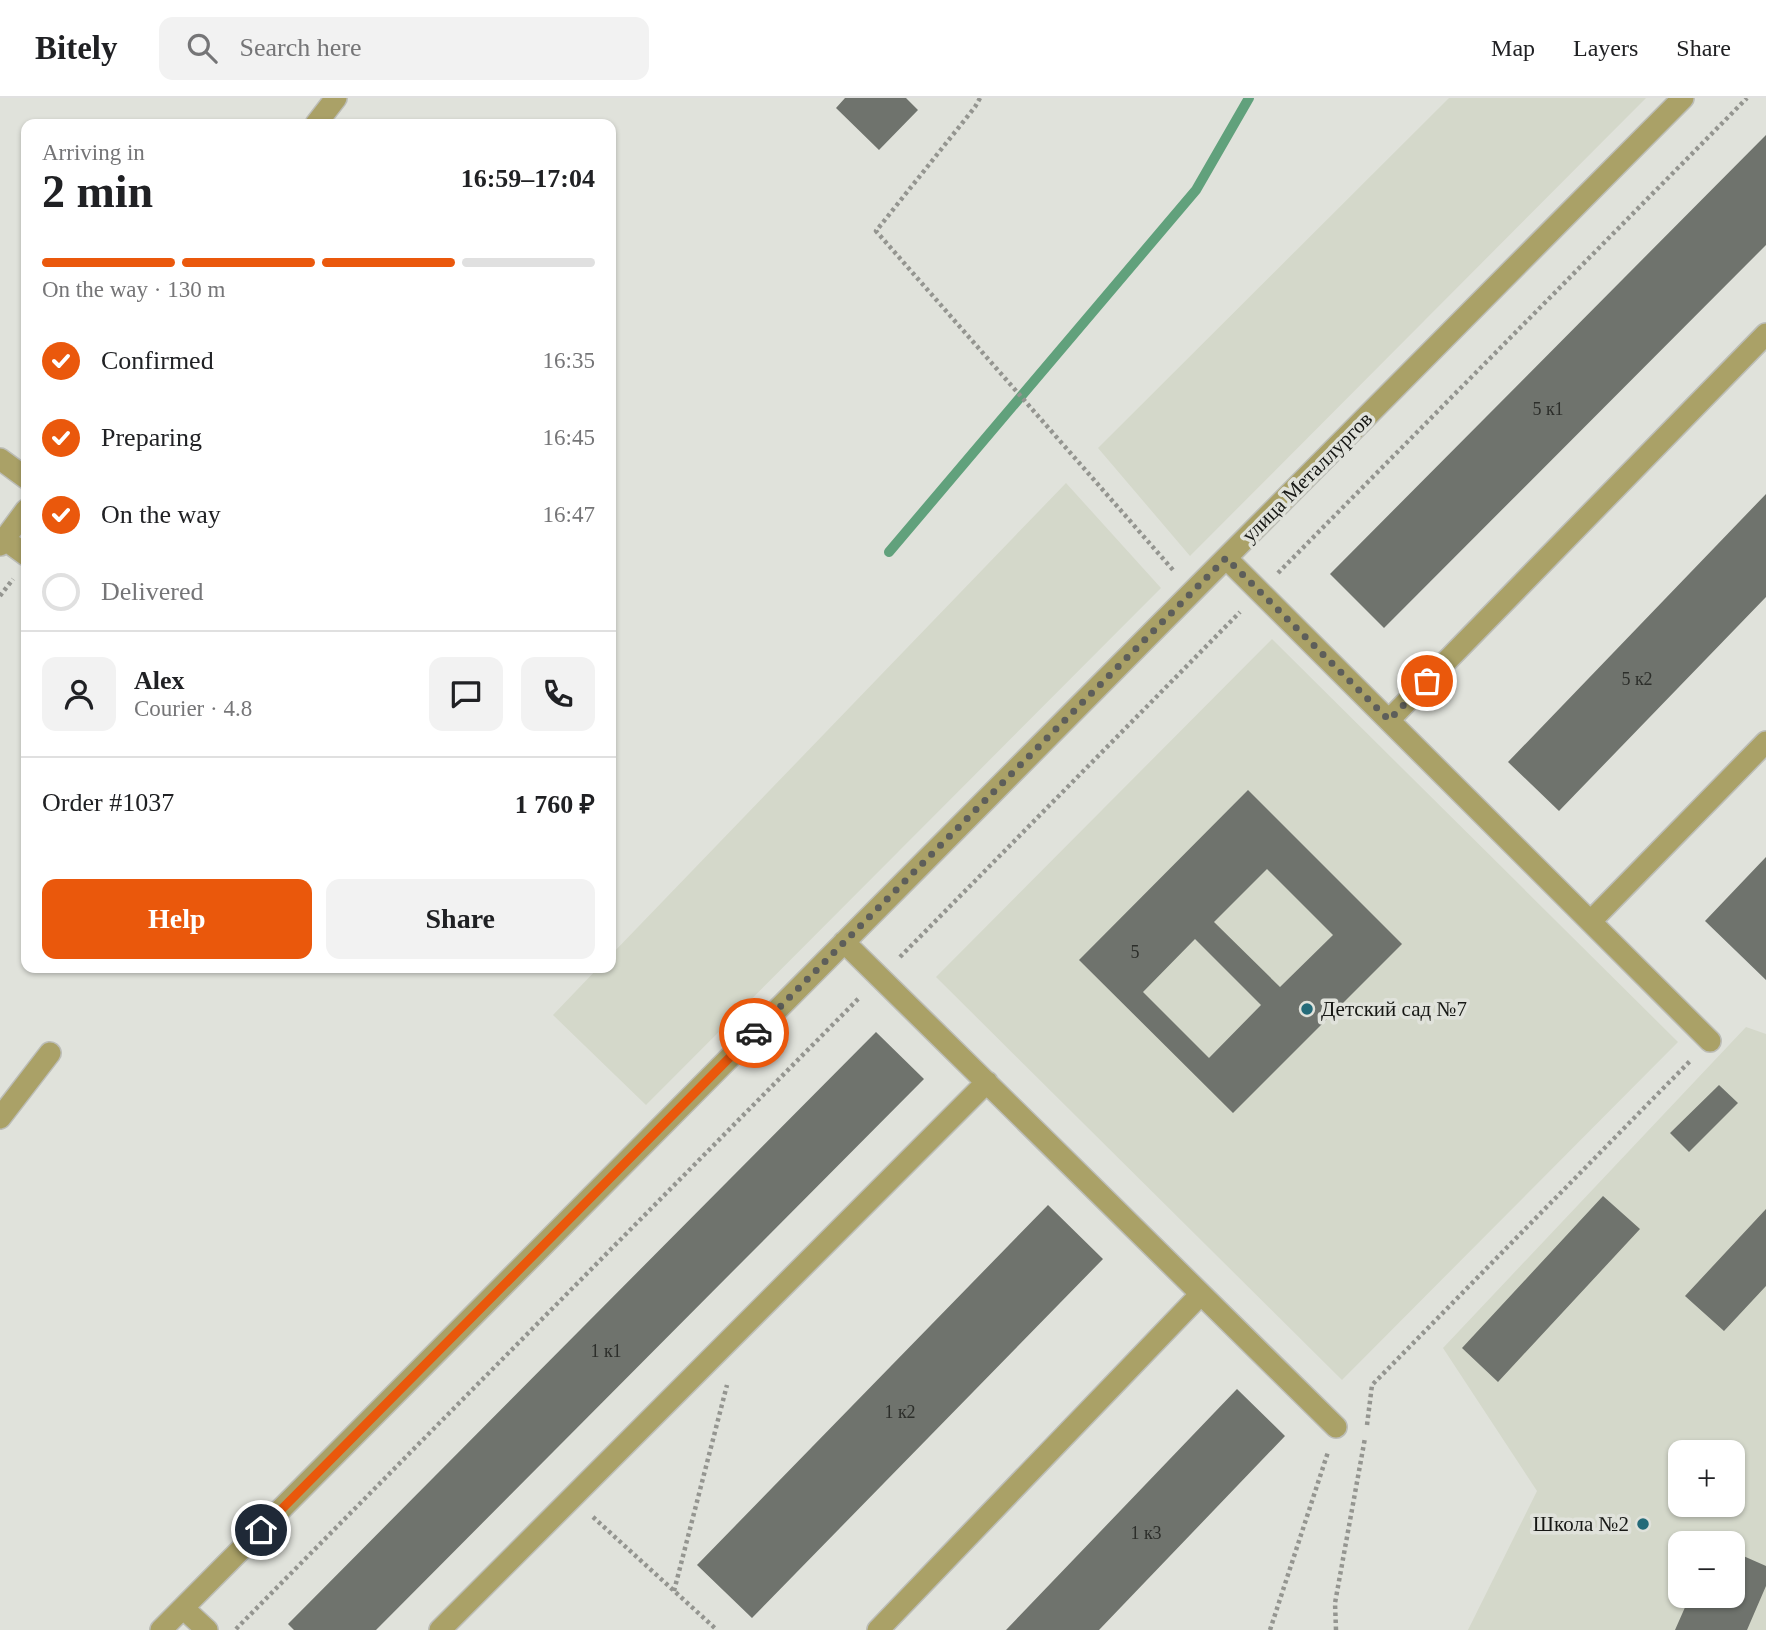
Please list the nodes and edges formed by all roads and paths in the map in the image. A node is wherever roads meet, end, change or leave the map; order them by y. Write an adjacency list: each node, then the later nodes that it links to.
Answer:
1 (336, 98): 5 (street)
2 (980, 98): 14 (path)
3 (1683, 98): 12 (street, улица Металлургов)
4 (1747, 98): 13 (path)
5 (320, 119)
6 (1766, 334): 15 (street)
7 (0, 458): 8 (street)
8 (21, 474)
9 (21, 517): 10 (street)
10 (2, 542): 11 (street)
11 (21, 552)
12 (1226, 558): 13 (street); 14 (street, улица Металлургов)
13 (1260, 591): 15 (street); 19 (path)
14 (1192, 592): 18 (street, улица Металлургов)
15 (1389, 720): 17 (street)
16 (1766, 742): 17 (street)
17 (1591, 921): 20 (street)
18 (844, 942): 19 (street); 29 (street, улица Металлургов)
19 (880, 977): 22 (street); 32 (path)
20 (1710, 1041): 37 (path)
21 (50, 1053): 23 (street)
22 (987, 1082): 24 (street); 27 (street)
23 (0, 1118)
24 (1201, 1294): 26 (street); 35 (street)
25 (728, 1381): 28 (path)
26 (1336, 1427): 36 (path)
27 (572, 1498): 28 (path); 33 (street)
28 (674, 1591): 34 (path)
29 (183, 1608): 30 (street, улица Металлургов); 31 (street)
30 (162, 1630)
31 (207, 1630)
32 (235, 1630)
33 (440, 1630)
34 (716, 1630)
35 (878, 1630)
36 (1270, 1630)
37 (1336, 1630)

